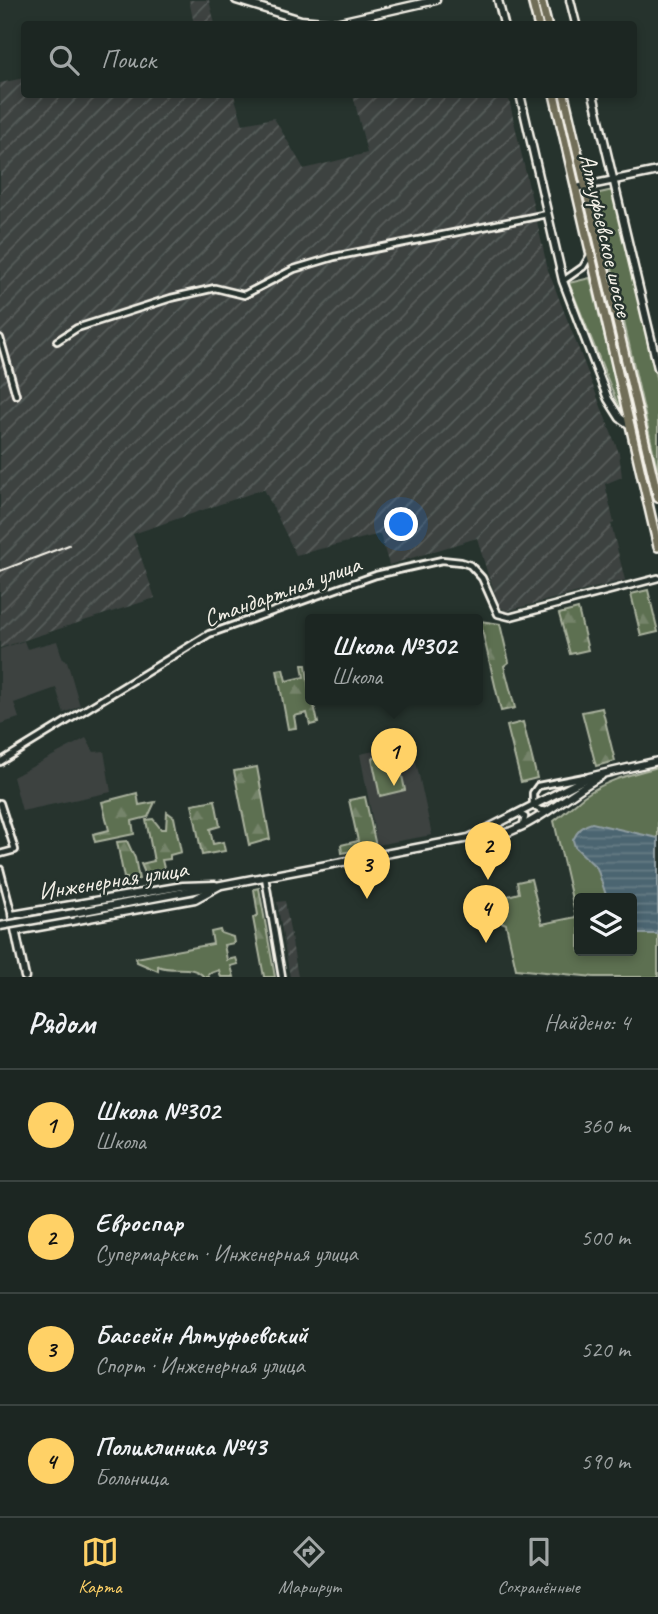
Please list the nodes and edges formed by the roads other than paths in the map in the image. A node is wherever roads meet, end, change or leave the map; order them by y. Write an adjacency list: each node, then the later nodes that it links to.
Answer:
1 (236, 0): 7 (main road)
2 (436, 0): 8 (main road)
3 (498, 0): 9 (main road)
4 (532, 0): 10 (main road)
5 (541, 0): 11 (main road)
6 (570, 0): 12 (main road)
7 (312, 21)
8 (344, 21)
9 (503, 21)
10 (537, 21)
11 (546, 21)
12 (575, 21)
13 (521, 98): 21 (main road)
14 (555, 98): 20 (main road, Алтуфьевское шоссе)
15 (565, 98): 19 (main road, Алтуфьевское шоссе)
16 (594, 98): 18 (main road)
17 (658, 171): 18 (main road)
18 (614, 181): 19 (main road); 26 (main road)
19 (586, 187): 20 (main road); 29 (main road, Алтуфьевское шоссе)
20 (576, 188): 22 (main road, Алтуфьевское шоссе)
21 (547, 214): 23 (main road); 25 (street)
22 (590, 253): 23 (street); 28 (main road, Алтуфьевское шоссе)
23 (563, 281): 28 (main road)
24 (0, 338): 27 (street)
25 (57, 341)
26 (658, 368)
27 (16, 395)
28 (630, 425): 30 (main road, Алтуфьевское шоссе)
29 (658, 498)
30 (658, 547)
31 (658, 578): 33 (street, Стандартная улица)
32 (658, 761): 34 (main road, Инженерная улица)
33 (0, 762)
34 (618, 770): 35 (main road, Инженерная улица); 38 (main road, Инженерная улица)
35 (589, 776): 37 (main road, Инженерная улица); 37 (street)
36 (0, 803): 42 (street)
37 (533, 806): 38 (street); 39 (main road, Инженерная улица)
38 (548, 811): 40 (main road, Инженерная улица)
39 (518, 813): 40 (street); 41 (main road, Инженерная улица)
40 (523, 826): 41 (main road, Инженерная улица)
41 (469, 838): 44 (main road, Инженерная улица)
42 (0, 854)
43 (0, 869): 46 (street)
44 (265, 877): 45 (main road, Инженерная улица); 50 (street)
45 (220, 886): 46 (main road, Инженерная улица); 47 (main road, bridge); 48 (main road, Инженерная улица)
46 (12, 915): 48 (main road)
47 (0, 926)
48 (16, 931): 49 (main road)
49 (25, 977)
50 (282, 977)

